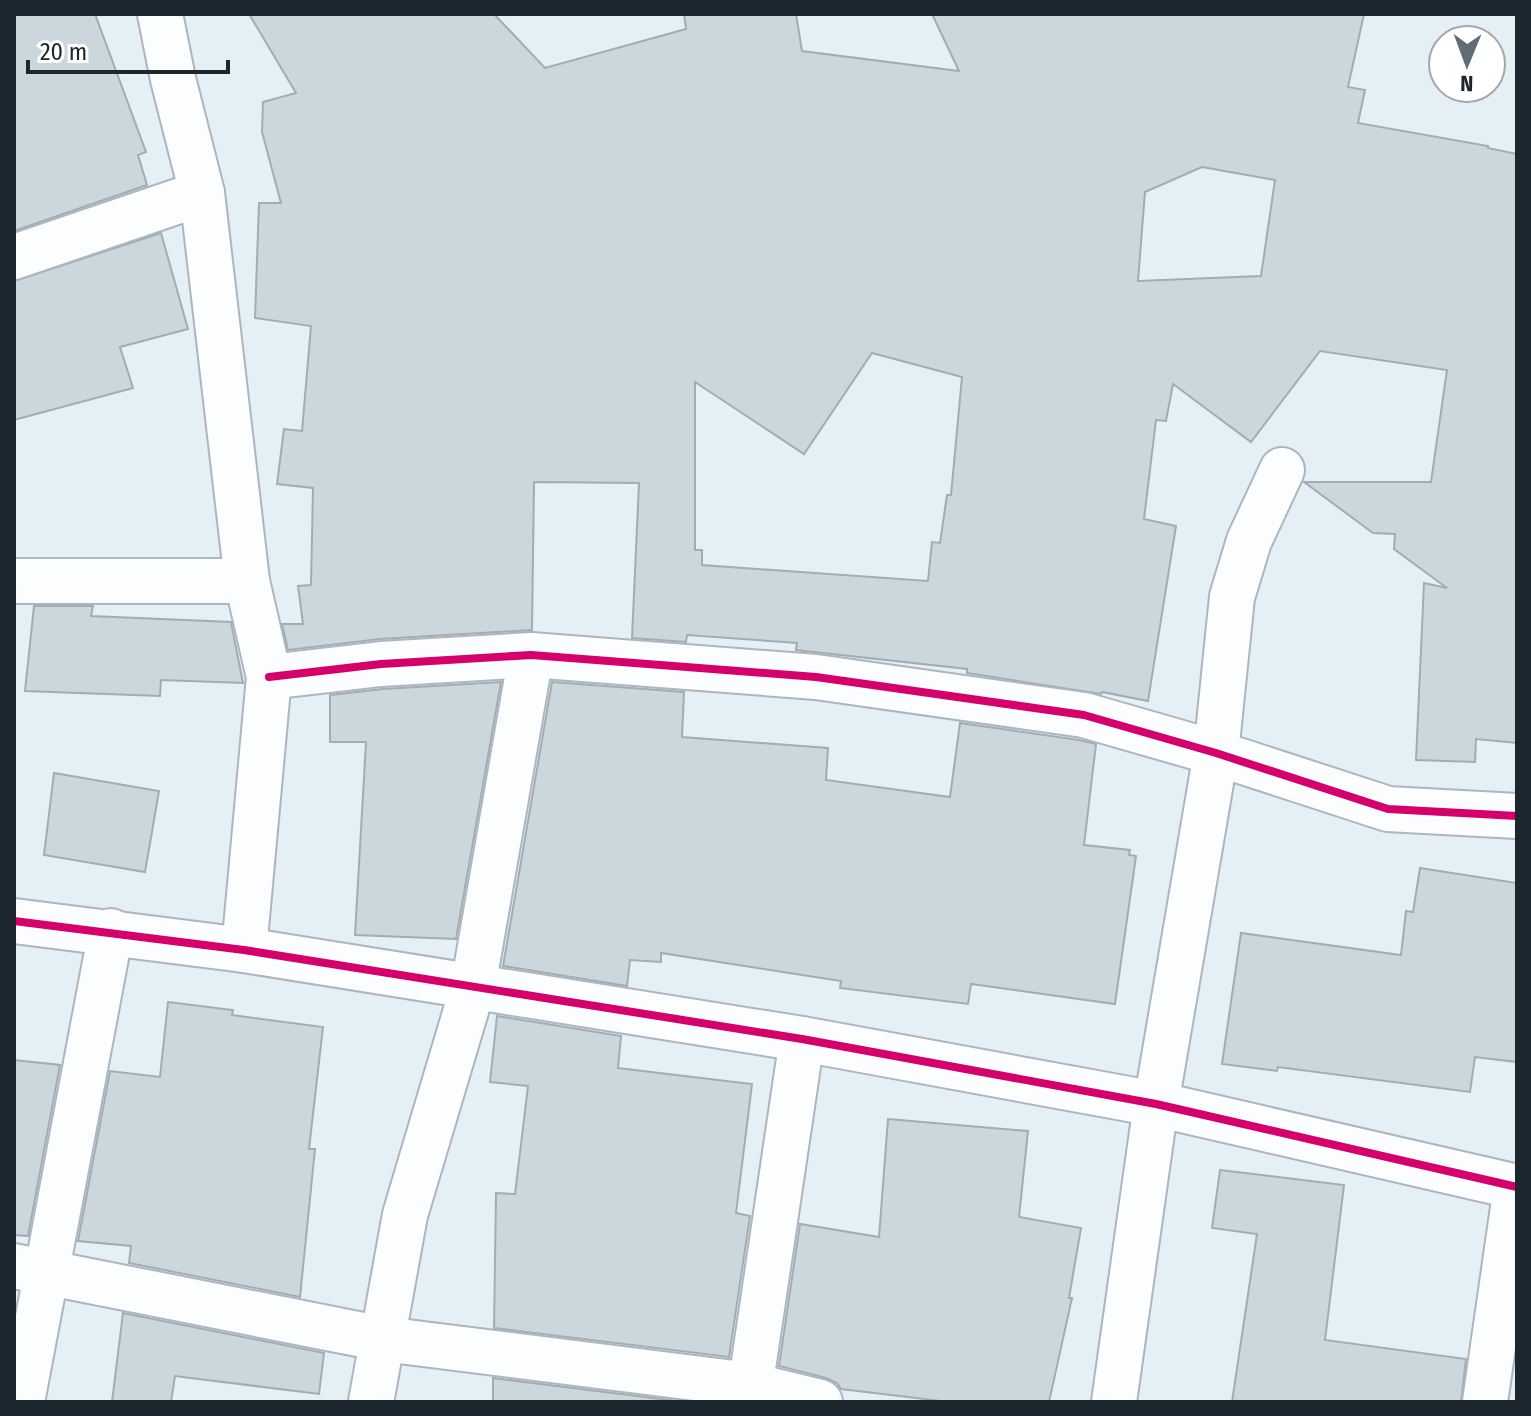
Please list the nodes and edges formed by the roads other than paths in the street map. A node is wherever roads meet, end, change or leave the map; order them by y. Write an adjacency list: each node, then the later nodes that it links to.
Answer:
1 (160, 14): 2 (street)
2 (202, 193): 3 (street); 6 (street)
3 (14, 257)
4 (1282, 470): 9 (street)
5 (14, 581): 6 (street)
6 (247, 581): 8 (street)
7 (531, 655): 8 (street); 9 (street); 14 (street)
8 (269, 677): 13 (street)
9 (1216, 753): 10 (street); 16 (street)
10 (1517, 816)
11 (14, 921): 12 (street)
12 (111, 931): 13 (street); 18 (street)
13 (244, 950): 14 (street)
14 (473, 987): 15 (street); 19 (street)
15 (802, 1039): 16 (street); 20 (street)
16 (1156, 1104): 17 (street); 24 (street)
17 (1516, 1187): 25 (street)
18 (29, 1269): 19 (street); 21 (street)
19 (383, 1339): 20 (street); 22 (street)
20 (749, 1394): 23 (street)
21 (22, 1402)
22 (371, 1402)
23 (820, 1402)
24 (1114, 1402)
25 (1485, 1402)

